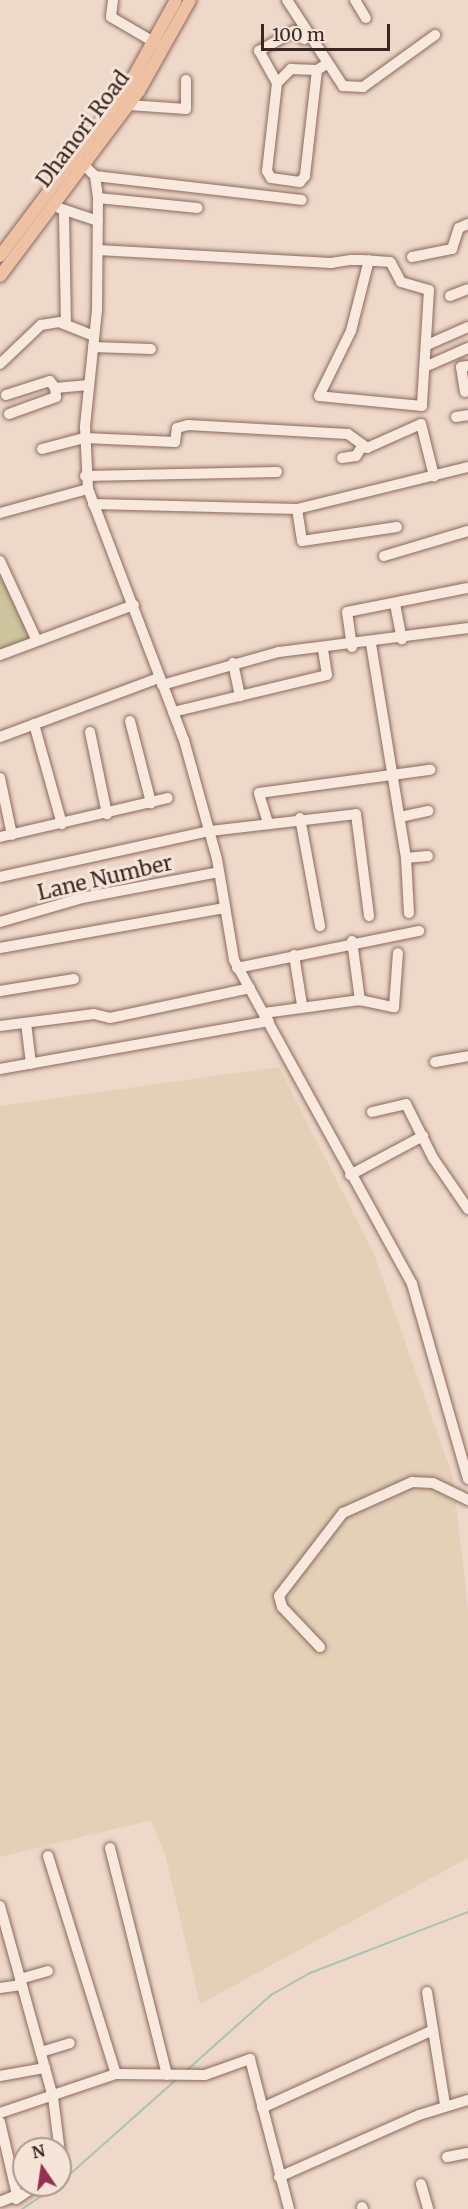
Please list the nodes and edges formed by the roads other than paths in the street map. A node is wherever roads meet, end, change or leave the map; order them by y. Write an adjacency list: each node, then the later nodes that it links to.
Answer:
1 (113, 0): 8 (street)
2 (176, 0): 8 (main road, Dhanori Road)
3 (190, 0): 8 (main road, Dhanori Road)
4 (287, 0): 9 (street)
5 (355, 0): 6 (street)
6 (366, 18)
7 (435, 35): 9 (street)
8 (158, 44): 12 (main road, Dhanori Road); 13 (main road, Dhanori Road)
9 (320, 68): 11 (street); 11 (street); 11 (street)
10 (186, 80): 12 (street)
11 (277, 82)
12 (129, 105): 13 (main road, Dhanori Road)
13 (104, 129): 14 (main road, Dhanori Road)
14 (79, 160): 15 (street); 18 (main road, Dhanori Road); 24 (main road, Dhanori Road)
15 (95, 176): 16 (street); 17 (street)
16 (98, 198): 19 (street); 21 (street)
17 (302, 200)
18 (52, 202): 20 (street); 27 (main road, Dhanori Road)
19 (198, 208)
20 (64, 213): 21 (street); 30 (street)
21 (98, 221): 23 (street)
22 (468, 224): 25 (street)
23 (98, 250): 26 (street); 32 (street)
24 (0, 256)
25 (412, 257)
26 (369, 260): 33 (street); 37 (street)
27 (0, 276)
28 (468, 289): 29 (street)
29 (450, 296)
30 (66, 324): 32 (street); 36 (street)
31 (468, 327): 33 (street)
32 (93, 341): 35 (street); 39 (street)
33 (427, 345): 37 (street)
34 (468, 348): 37 (street)
35 (151, 349)
36 (0, 364)
37 (427, 366)
38 (468, 366): 41 (street)
39 (89, 385): 40 (street); 46 (street)
40 (55, 388): 42 (street); 43 (street)
41 (465, 392)
42 (6, 395)
43 (9, 414)
44 (468, 415): 45 (street)
45 (456, 417)
46 (84, 438): 47 (street); 48 (street); 52 (street)
47 (361, 448): 49 (street); 53 (street)
48 (42, 449)
49 (342, 458)
50 (468, 467): 53 (street)
51 (277, 472): 52 (street)
52 (85, 476): 54 (street)
53 (434, 476): 56 (street)
54 (88, 489): 55 (street); 57 (street)
55 (93, 504): 56 (street); 64 (street)
56 (297, 509): 58 (street)
57 (0, 513)
58 (397, 527)
59 (468, 531): 60 (street)
60 (384, 556)
61 (0, 561): 67 (street)
62 (467, 588): 63 (street)
63 (395, 604): 66 (street); 69 (street)
64 (134, 605): 67 (street); 73 (street)
65 (468, 628): 66 (street)
66 (402, 639): 68 (street)
67 (37, 641): 71 (street)
68 (371, 644): 69 (street); 81 (street)
69 (352, 647): 70 (street)
70 (323, 649): 72 (street); 74 (street)
71 (0, 655)
72 (233, 663): 73 (street); 74 (street)
73 (160, 681): 75 (street); 77 (street)
74 (240, 696): 75 (street)
75 (172, 712): 91 (street)
76 (130, 722): 84 (street)
77 (34, 724): 79 (street); 90 (street)
78 (90, 732): 86 (street)
79 (0, 736)
80 (430, 770): 81 (street)
81 (393, 776): 88 (street); 89 (street)
82 (0, 778): 92 (street)
83 (168, 798): 84 (street)
84 (151, 802): 86 (street)
85 (428, 811): 88 (street)
86 (107, 814): 90 (street)
87 (300, 818): 89 (street); 100 (street); 102 (street)
88 (400, 818): 95 (street)
89 (268, 823): 91 (street)
90 (62, 824): 92 (street)
91 (210, 831): 96 (street); 97 (street)
92 (12, 835): 93 (street)
93 (0, 837)
94 (428, 856): 95 (street)
95 (406, 858): 99 (street)
96 (219, 872): 98 (street); 101 (street, Lane Number)
97 (0, 877)
98 (224, 908): 105 (street); 108 (street)
99 (409, 913)
100 (369, 915)
101 (0, 922)
102 (320, 926)
103 (419, 931): 104 (street)
104 (352, 941): 107 (street); 112 (street)
105 (0, 948)
106 (398, 953): 112 (street)
107 (294, 955): 108 (street); 113 (street)
108 (237, 968): 110 (street)
109 (74, 979): 111 (street)
110 (250, 988): 114 (street); 115 (street)
111 (0, 991)
112 (360, 1000): 113 (street)
113 (303, 1005): 114 (street)
114 (266, 1017): 119 (street); 123 (street)
115 (26, 1023): 116 (street); 119 (street)
116 (0, 1026)
117 (468, 1056): 118 (street)
118 (435, 1062)
119 (31, 1064): 120 (street)
120 (0, 1069)
121 (372, 1112): 122 (street)
122 (423, 1136): 123 (street); 124 (street)
123 (350, 1175): 125 (street)
124 (468, 1209)
125 (468, 1479)
126 (468, 1500): 127 (street)
127 (320, 1647)
128 (110, 1848): 140 (street)
129 (48, 1856): 139 (street)
130 (0, 1906): 132 (street)
131 (48, 1971): 132 (street)
132 (21, 1982): 133 (street); 137 (street)
133 (0, 1988)
134 (427, 1992): 135 (street)
135 (433, 2030): 144 (street); 145 (street)
136 (70, 2043): 137 (street)
137 (41, 2052): 138 (street)
138 (45, 2068): 141 (street); 142 (street)
139 (116, 2074): 140 (street); 142 (street)
140 (168, 2075): 145 (street)
141 (0, 2076)
142 (53, 2097): 146 (street); 148 (street)
143 (468, 2100): 144 (street)
144 (445, 2105): 151 (street)
145 (262, 2108): 151 (street)
146 (0, 2113)
147 (0, 2122): 154 (street)
148 (58, 2137)
149 (468, 2153): 150 (street)
150 (447, 2157)
151 (279, 2177): 156 (street)
152 (421, 2184): 157 (street)
153 (19, 2197): 154 (street)
154 (16, 2199): 155 (street)
155 (0, 2202)
156 (289, 2209)
157 (428, 2209)

